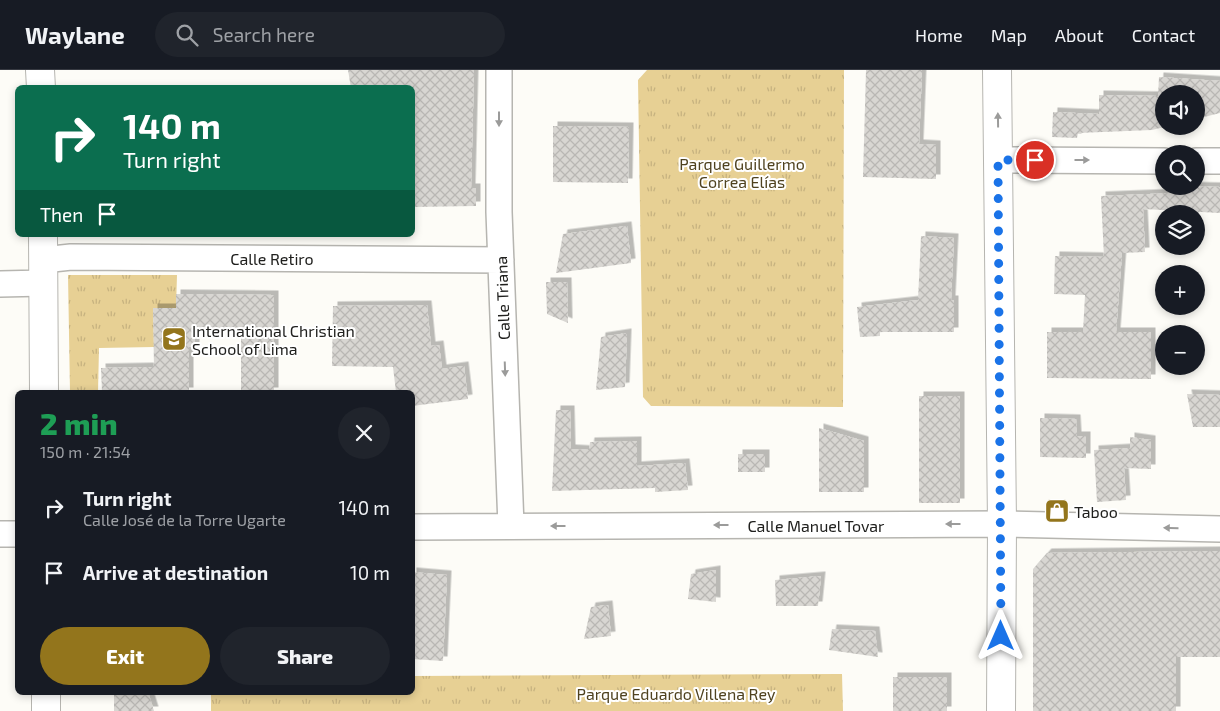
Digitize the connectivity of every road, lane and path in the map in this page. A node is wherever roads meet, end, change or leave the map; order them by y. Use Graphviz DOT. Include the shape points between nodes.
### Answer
graph roads {
  1 [pos="40,70"];
  2 [pos="499,70"];
  3 [pos="997,70"];
  4 [pos="41,85"];
  5 [pos="998,160"];
  6 [pos="1155,161"];
  7 [pos="1205,161"];
  8 [pos="1220,161"];
  9 [pos="43,259"];
  10 [pos="501,260"];
  11 [pos="0,284"];
  12 [pos="44,390"];
  13 [pos="1002,524"];
  14 [pos="511,526"];
  15 [pos="415,527"];
  16 [pos="1220,529"];
  17 [pos="0,534"];
  18 [pos="15,534"];
  19 [pos="46,695"];
  20 [pos="46,711"];
  21 [pos="1001,711"];
  1 -- 4 [label="street"];
  2 -- 10 [label="street, Calle Triana, one-way"];
  5 -- 3 [label="street, one-way"];
  5 -- 6 [label="street, one-way"];
  5 -- 13 [label="street"];
  7 -- 8 [label="street"];
  9 -- 10 [label="street, Calle Retiro"];
  9 -- 11 [label="street, Calle Retiro"];
  9 -- 12 [label="street"];
  10 -- 14 [label="street, Calle Triana, one-way"];
  13 -- 14 [label="street, Calle Manuel Tovar, one-way"];
  16 -- 13 [label="street, Calle Manuel Tovar, one-way"];
  13 -- 21 [label="street"];
  14 -- 15 [label="street, Calle Manuel Tovar"];
  17 -- 18 [label="street"];
  19 -- 20 [label="street"];
}
